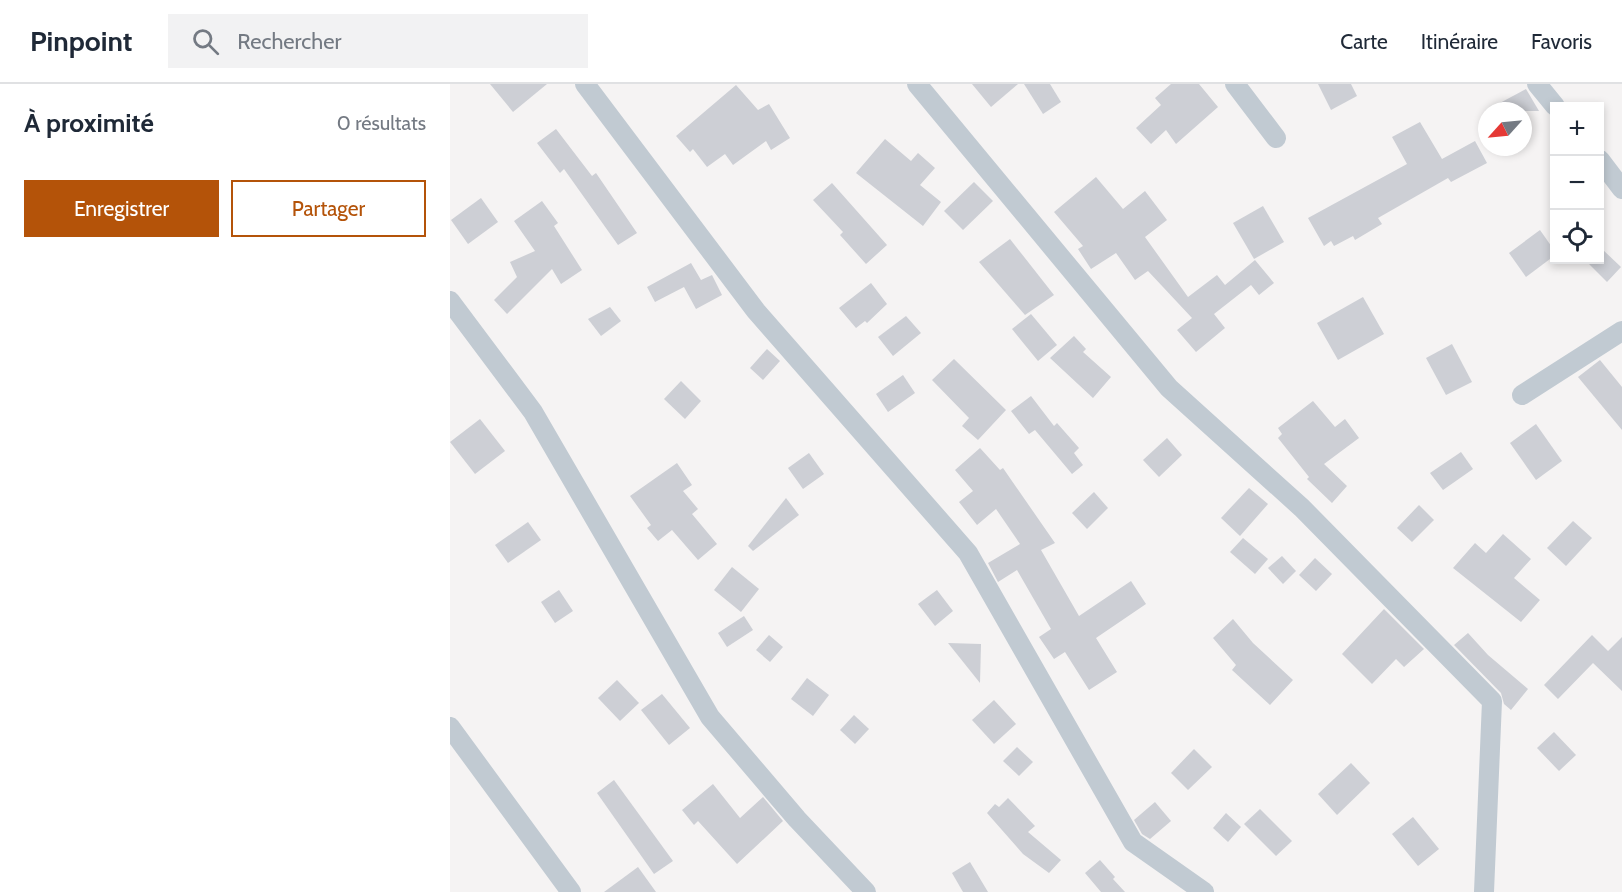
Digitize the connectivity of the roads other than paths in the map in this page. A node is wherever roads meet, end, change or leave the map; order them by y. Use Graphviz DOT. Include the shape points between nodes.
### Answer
graph roads {
  1 [pos="585,84"];
  2 [pos="917,84"];
  3 [pos="1235,84"];
  4 [pos="1537,84"];
  5 [pos="1552,102"];
  6 [pos="1276,138"];
  7 [pos="1604,166"];
  8 [pos="1622,189"];
  9 [pos="450,300"];
  10 [pos="1622,331"];
  11 [pos="1522,395"];
  12 [pos="450,727"];
  13 [pos="571,892"];
  14 [pos="866,892"];
  15 [pos="1204,892"];
  16 [pos="1484,892"];
  1 -- 15 [label="street" via="756,311 968,553 1133,842"];
  2 -- 16 [label="street" via="1169,388 1302,508 1492,701"];
  3 -- 6 [label="street"];
  4 -- 5 [label="street"];
  7 -- 8 [label="street"];
  9 -- 14 [label="street" via="532,412 710,717"];
  10 -- 11 [label="street"];
  12 -- 13 [label="street"];
}
